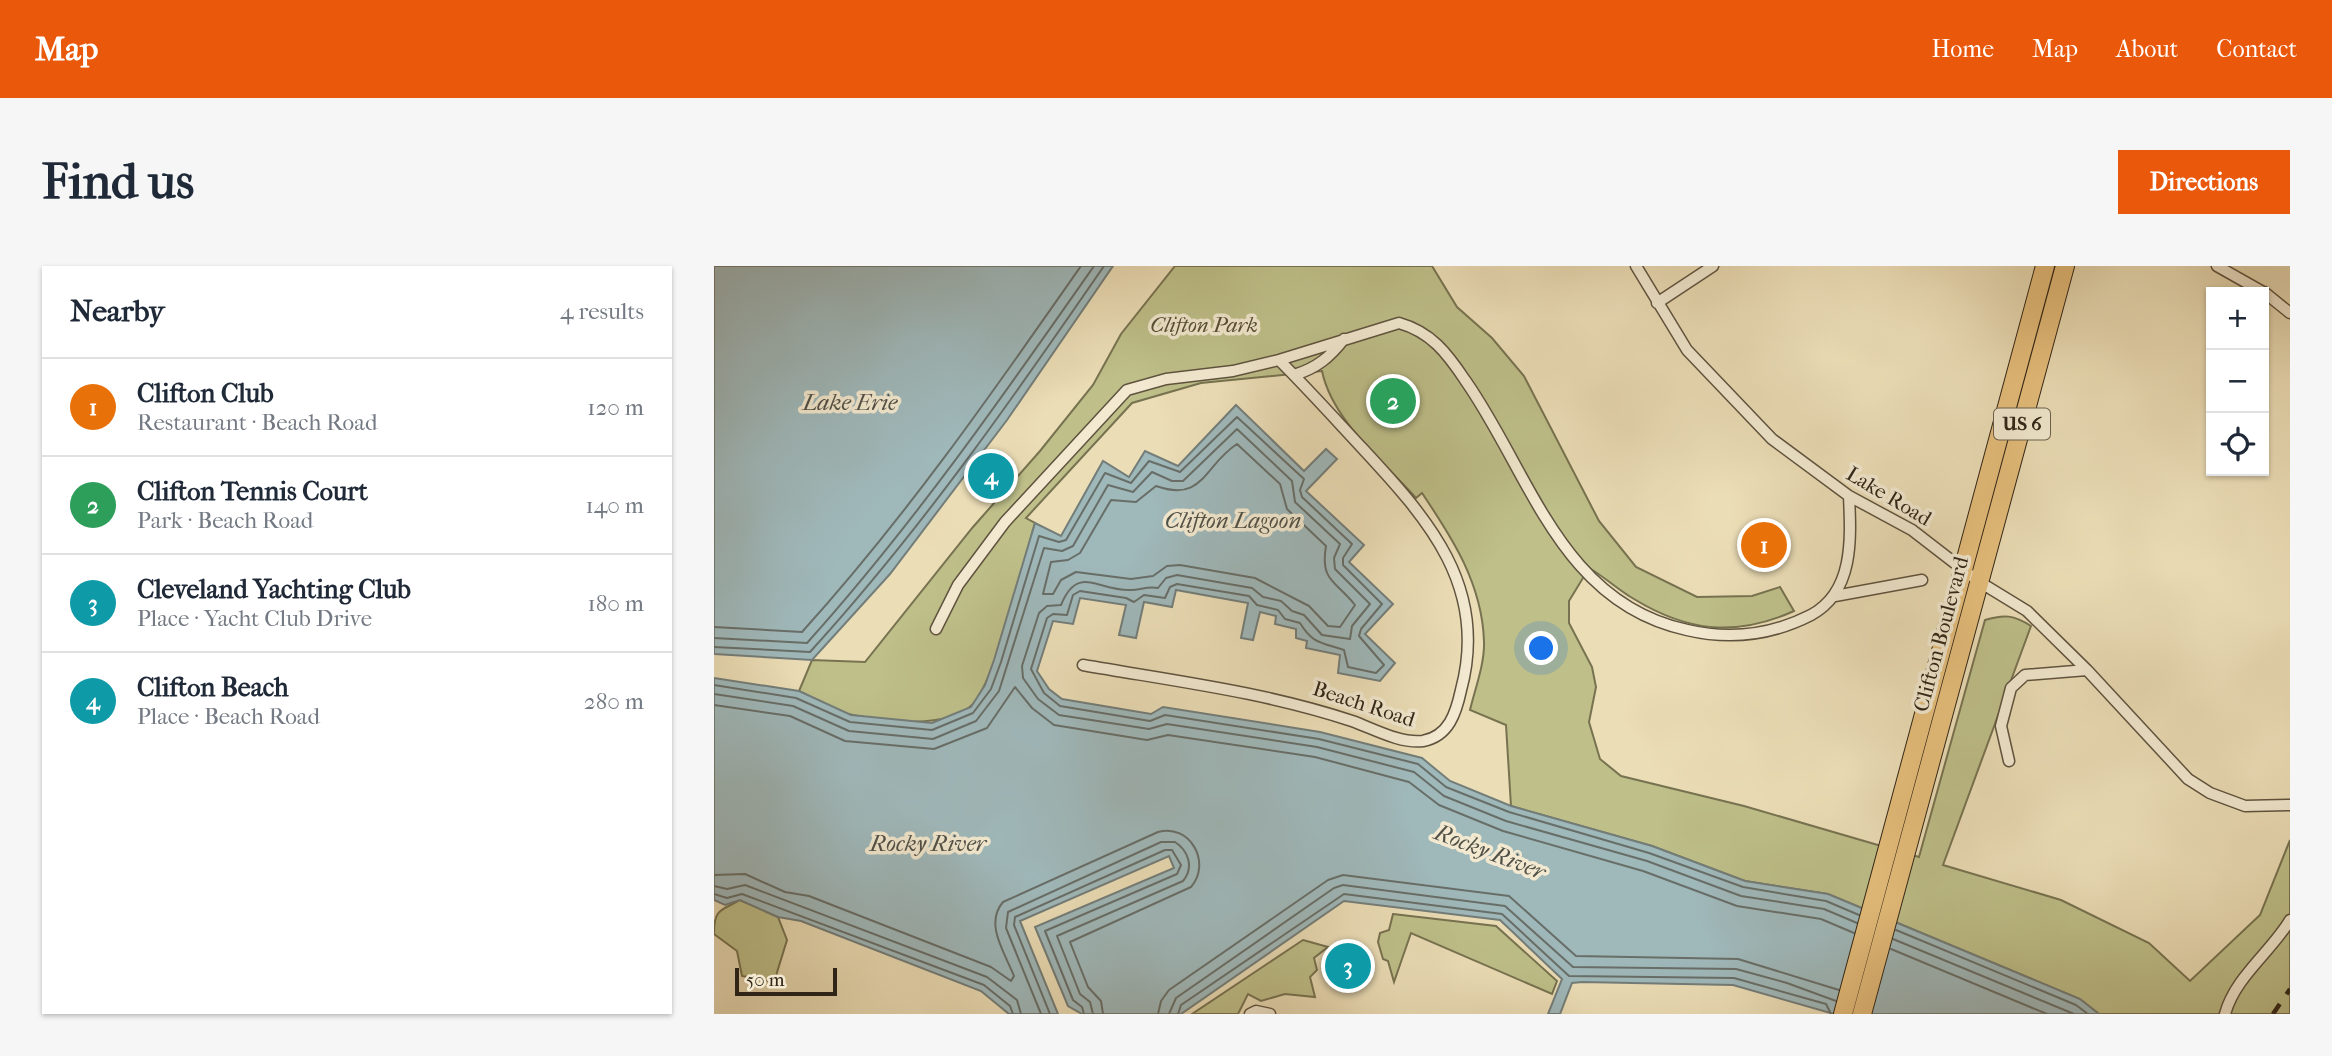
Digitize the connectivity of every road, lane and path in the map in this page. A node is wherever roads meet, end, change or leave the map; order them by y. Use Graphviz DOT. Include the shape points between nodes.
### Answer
graph roads {
  1 [pos="1636,266"];
  2 [pos="1713,266"];
  3 [pos="2045,266"];
  4 [pos="2065,266"];
  5 [pos="2217,266"];
  6 [pos="2255,287"];
  7 [pos="2269,296"];
  8 [pos="1657,303"];
  9 [pos="2290,313"];
  10 [pos="1345,339"];
  11 [pos="1279,360"];
  12 [pos="1294,375"];
  13 [pos="1849,496"];
  14 [pos="1962,568"];
  15 [pos="1922,580"];
  16 [pos="1978,581"];
  17 [pos="1835,596"];
  18 [pos="936,629"];
  19 [pos="1083,665"];
  20 [pos="2087,670"];
  21 [pos="2009,761"];
  22 [pos="2290,805"];
  23 [pos="1905,823"];
  24 [pos="2290,920"];
  25 [pos="1250,1014"];
  26 [pos="1270,1014"];
  27 [pos="1843,1014"];
  28 [pos="1862,1014"];
  29 [pos="2225,1014"];
  1 -- 8 [label="street, Lake Road"];
  2 -- 8 [label="street"];
  3 -- 14 [label="main road, Clifton Boulevard / US 6"];
  4 -- 16 [label="main road, Clifton Boulevard / US 6"];
  5 -- 6 [label="street"];
  7 -- 9 [label="street"];
  8 -- 13 [label="street, Lake Road" via="1687,350 1726,394 1772,439"];
  10 -- 11 [label="street"];
  10 -- 12 [label="street" via="1332,356"];
  10 -- 17 [label="street" via="1399,323 1419,329 1436,342 1488,412 1544,519 1567,552 1591,577 1636,609 1674,628 1739,635 1797,622"];
  11 -- 12 [label="street, Beach Road"];
  11 -- 18 [label="street" via="1127,390 1004,522 958,586"];
  12 -- 19 [label="street, Beach Road" via="1415,505 1442,544 1467,614 1468,647 1455,713 1446,728 1419,741 1289,700"];
  13 -- 14 [label="street, Lake Road" via="1912,530"];
  13 -- 17 [label="street" via="1851,543"];
  14 -- 16 [label="street, Lake Road"];
  14 -- 23 [label="main road, Clifton Boulevard / US 6"];
  15 -- 17 [label="street"];
  16 -- 20 [label="street, Lake Road" via="2027,611"];
  16 -- 23 [label="main road, Clifton Boulevard / US 6"];
  20 -- 21 [label="street" via="2025,675 2011,688 2001,726"];
  20 -- 22 [label="street, Lake Road" via="2188,779 2245,806"];
  23 -- 27 [label="main road, Clifton Boulevard / US 6"];
  23 -- 28 [label="main road, Clifton Boulevard / US 6"];
  24 -- 29 [label="street" via="2228,1001"];
  25 -- 26 [label="street"];
}
